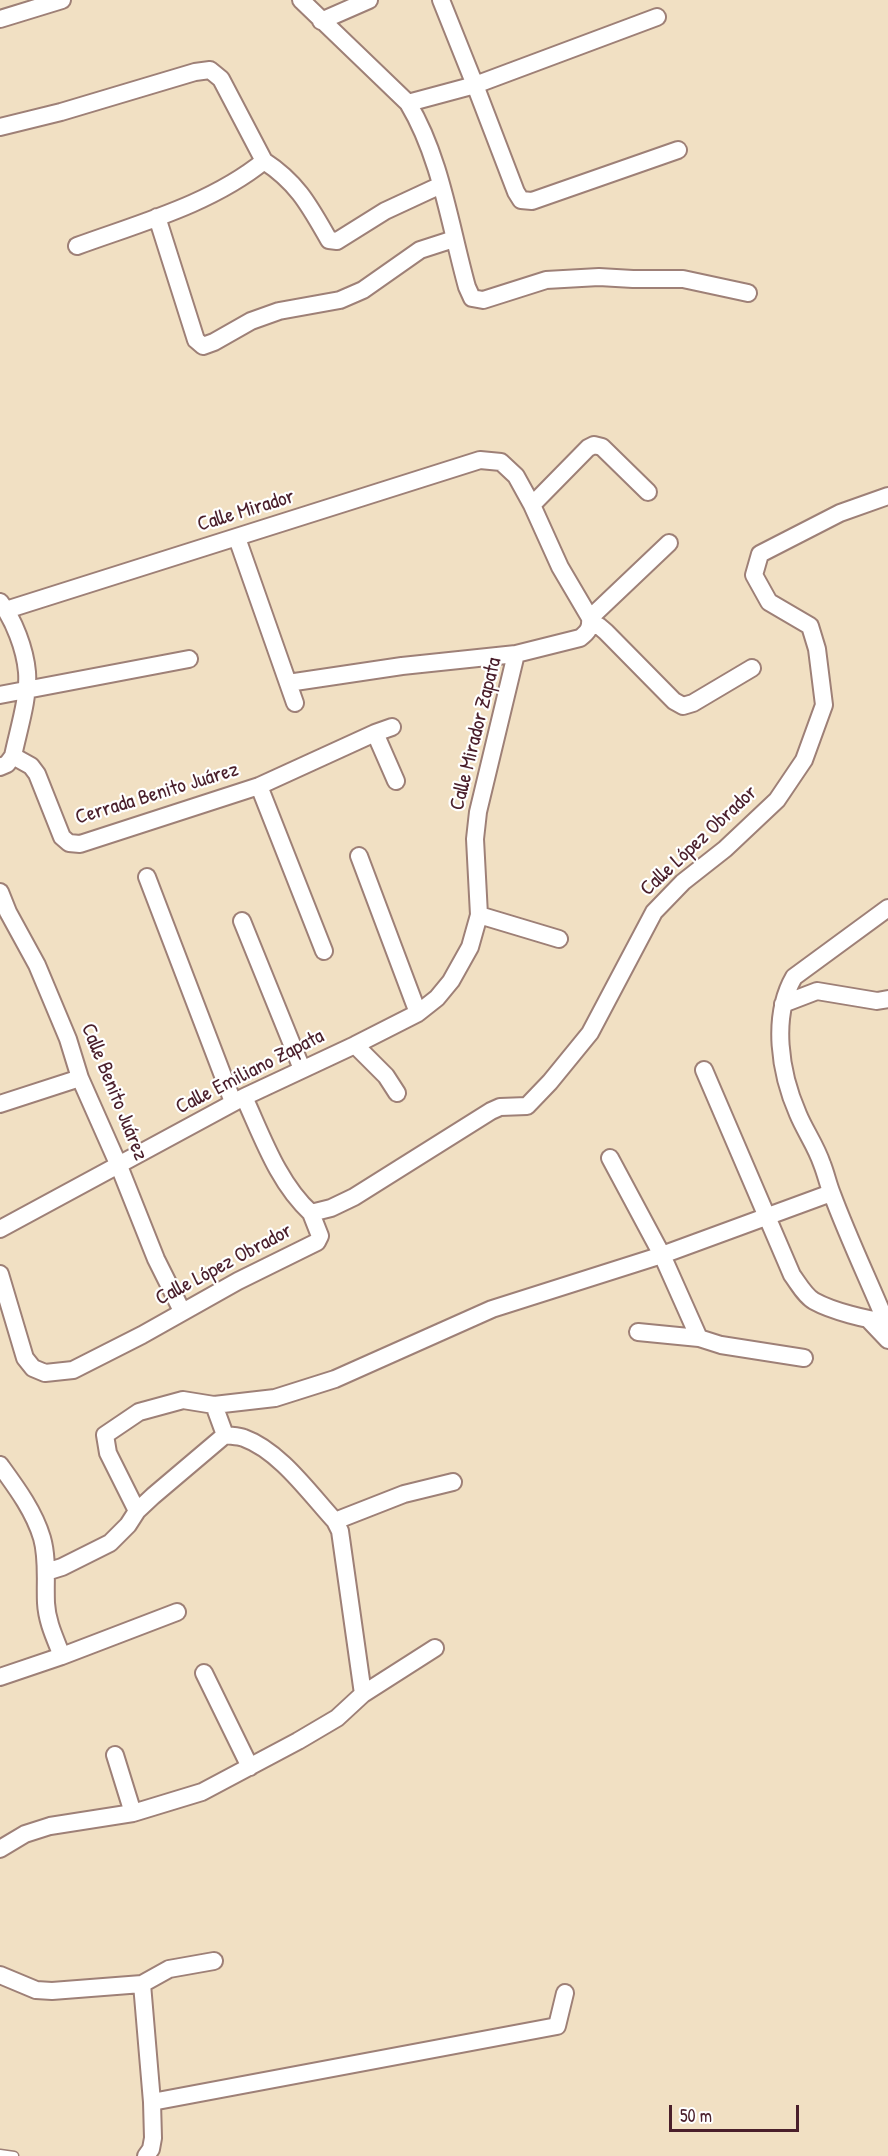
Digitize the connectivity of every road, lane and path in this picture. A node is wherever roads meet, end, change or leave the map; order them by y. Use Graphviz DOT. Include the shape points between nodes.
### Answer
graph roads {
  1 [pos="62,0"];
  2 [pos="301,0"];
  3 [pos="369,0"];
  4 [pos="441,0"];
  5 [pos="657,17"];
  6 [pos="0,19"];
  7 [pos="321,21"];
  8 [pos="475,85"];
  9 [pos="408,103"];
  10 [pos="0,127"];
  11 [pos="678,150"];
  12 [pos="264,161"];
  13 [pos="441,185"];
  14 [pos="157,217"];
  15 [pos="454,239"];
  16 [pos="77,246"];
  17 [pos="748,293"];
  18 [pos="648,492"];
  19 [pos="888,496"];
  20 [pos="532,505"];
  21 [pos="237,538"];
  22 [pos="669,543"];
  23 [pos="3,606"];
  24 [pos="590,622"];
  25 [pos="516,654"];
  26 [pos="189,659"];
  27 [pos="752,668"];
  28 [pos="288,683"];
  29 [pos="27,688"];
  30 [pos="0,694"];
  31 [pos="295,703"];
  32 [pos="392,727"];
  33 [pos="375,733"];
  34 [pos="7,762"];
  35 [pos="396,781"];
  36 [pos="259,786"];
  37 [pos="359,856"];
  38 [pos="147,877"];
  39 [pos="0,892"];
  40 [pos="888,908"];
  41 [pos="4,914"];
  42 [pos="479,915"];
  43 [pos="242,921"];
  44 [pos="559,939"];
  45 [pos="324,951"];
  46 [pos="888,999"];
  47 [pos="783,1004"];
  48 [pos="418,1013"];
  49 [pos="355,1045"];
  50 [pos="302,1069"];
  51 [pos="704,1070"];
  52 [pos="80,1078"];
  53 [pos="397,1093"];
  54 [pos="238,1100"];
  55 [pos="0,1104"];
  56 [pos="610,1158"];
  57 [pos="119,1166"];
  58 [pos="831,1193"];
  59 [pos="311,1214"];
  60 [pos="767,1216"];
  61 [pos="0,1229"];
  62 [pos="662,1255"];
  63 [pos="0,1274"];
  64 [pos="182,1311"];
  65 [pos="881,1321"];
  66 [pos="638,1332"];
  67 [pos="699,1338"];
  68 [pos="888,1340"];
  69 [pos="804,1358"];
  70 [pos="214,1405"];
  71 [pos="225,1435"];
  72 [pos="0,1466"];
  73 [pos="453,1482"];
  74 [pos="137,1511"];
  75 [pos="336,1521"];
  76 [pos="46,1572"];
  77 [pos="177,1612"];
  78 [pos="435,1648"];
  79 [pos="62,1656"];
  80 [pos="204,1673"];
  81 [pos="0,1677"];
  82 [pos="363,1694"];
  83 [pos="115,1755"];
  84 [pos="250,1767"];
  85 [pos="133,1813"];
  86 [pos="0,1849"];
  87 [pos="214,1961"];
  88 [pos="0,1975"];
  89 [pos="142,1984"];
  90 [pos="565,1993"];
  91 [pos="152,2102"];
  92 [pos="0,2154"];
  93 [pos="14,2156"];
  94 [pos="146,2156"];
  1 -- 6 [label="street"];
  2 -- 7 [label="street"];
  3 -- 7 [label="street"];
  4 -- 8 [label="street"];
  5 -- 8 [label="street"];
  7 -- 9 [label="street"];
  8 -- 9 [label="street"];
  8 -- 11 [label="street" via="521,200 532,201"];
  9 -- 13 [label="street" via="419,121"];
  10 -- 12 [label="street" via="210,70 221,79"];
  12 -- 13 [label="street" via="289,179 329,240 337,241 385,211"];
  12 -- 14 [label="street" via="244,177"];
  13 -- 15 [label="street"];
  14 -- 15 [label="street" via="196,340 203,346 279,310 340,300 363,290 420,250"];
  14 -- 16 [label="street"];
  15 -- 17 [label="street" via="472,298 483,300 546,280 599,276 683,279"];
  18 -- 20 [label="street" via="602,447 594,445"];
  19 -- 59 [label="street, Calle López Obrador" via="840,513 760,555 754,575 769,602 810,626 824,705 804,760 777,800 654,912 590,1033 527,1106 491,1111 354,1197"];
  20 -- 21 [label="street, Calle Mirador" via="516,476 501,462 480,460"];
  20 -- 24 [label="street"];
  21 -- 23 [label="street, Calle Mirador"];
  21 -- 28 [label="street"];
  22 -- 24 [label="street, Calle Mirador Zapata"];
  23 -- 29 [label="street" via="19,640"];
  24 -- 25 [label="street, Calle Mirador Zapata" via="587,633 580,638"];
  24 -- 27 [label="street" via="606,632 683,706"];
  25 -- 28 [label="street"];
  25 -- 42 [label="street, Calle Mirador Zapata" via="478,813 475,839"];
  26 -- 29 [label="street"];
  28 -- 31 [label="street"];
  29 -- 30 [label="street"];
  29 -- 34 [label="street"];
  32 -- 33 [label="street"];
  33 -- 35 [label="street"];
  33 -- 36 [label="street"];
  34 -- 36 [label="street, Cerrada Benito Juárez" via="31,766 62,837 69,843 80,844"];
  36 -- 45 [label="street, Cerrada Benito Juárez"];
  37 -- 48 [label="street"];
  38 -- 54 [label="street"];
  39 -- 41 [label="street, Calle Benito Juárez"];
  40 -- 47 [label="street" via="794,977"];
  41 -- 52 [label="street, Calle Benito Juárez" via="37,965"];
  42 -- 44 [label="street"];
  42 -- 48 [label="street, Calle Emiliano Zapata" via="470,947 451,981"];
  43 -- 50 [label="street"];
  46 -- 47 [label="street" via="877,1001 817,991"];
  47 -- 58 [label="street" via="780,1040 784,1074"];
  48 -- 49 [label="street, Calle Emiliano Zapata"];
  49 -- 50 [label="street, Calle Emiliano Zapata"];
  49 -- 53 [label="street"];
  50 -- 54 [label="street, Calle Emiliano Zapata"];
  51 -- 60 [label="street"];
  52 -- 55 [label="street"];
  52 -- 57 [label="street, Calle Benito Juárez"];
  54 -- 57 [label="street, Calle Emiliano Zapata"];
  54 -- 59 [label="street" via="288,1186"];
  56 -- 62 [label="street"];
  57 -- 61 [label="street, Calle Emiliano Zapata"];
  57 -- 64 [label="street, Calle Benito Juárez" via="156,1259"];
  58 -- 60 [label="street"];
  58 -- 65 [label="street"];
  59 -- 64 [label="street, Calle López Obrador" via="320,1236 317,1242"];
  60 -- 62 [label="street"];
  60 -- 65 [label="street" via="792,1275 812,1300"];
  62 -- 67 [label="street"];
  62 -- 70 [label="street" via="492,1309 335,1379 275,1398"];
  63 -- 64 [label="street, Calle López Obrador" via="25,1358 33,1368 45,1373 74,1370"];
  65 -- 68 [label="street"];
  66 -- 67 [label="street"];
  67 -- 69 [label="street"];
  70 -- 71 [label="street"];
  70 -- 74 [label="street" via="183,1400 139,1412 105,1435 108,1453"];
  71 -- 74 [label="street"];
  71 -- 75 [label="street" via="244,1438 274,1456"];
  72 -- 76 [label="street" via="33,1517 42,1538"];
  73 -- 75 [label="street" via="404,1494"];
  74 -- 76 [label="street" via="110,1543"];
  75 -- 82 [label="street"];
  76 -- 79 [label="street" via="46,1605"];
  77 -- 79 [label="street"];
  78 -- 82 [label="street"];
  79 -- 81 [label="street"];
  80 -- 84 [label="street"];
  82 -- 84 [label="street" via="337,1718"];
  83 -- 85 [label="street"];
  84 -- 85 [label="street" via="202,1792"];
  85 -- 86 [label="street" via="50,1826 25,1834"];
  87 -- 89 [label="street" via="170,1969"];
  88 -- 89 [label="street" via="36,1990 52,1992"];
  89 -- 91 [label="street"];
  90 -- 91 [label="street" via="557,2026"];
  91 -- 94 [label="street" via="153,2138"];
  92 -- 93 [label="lane"];
}
